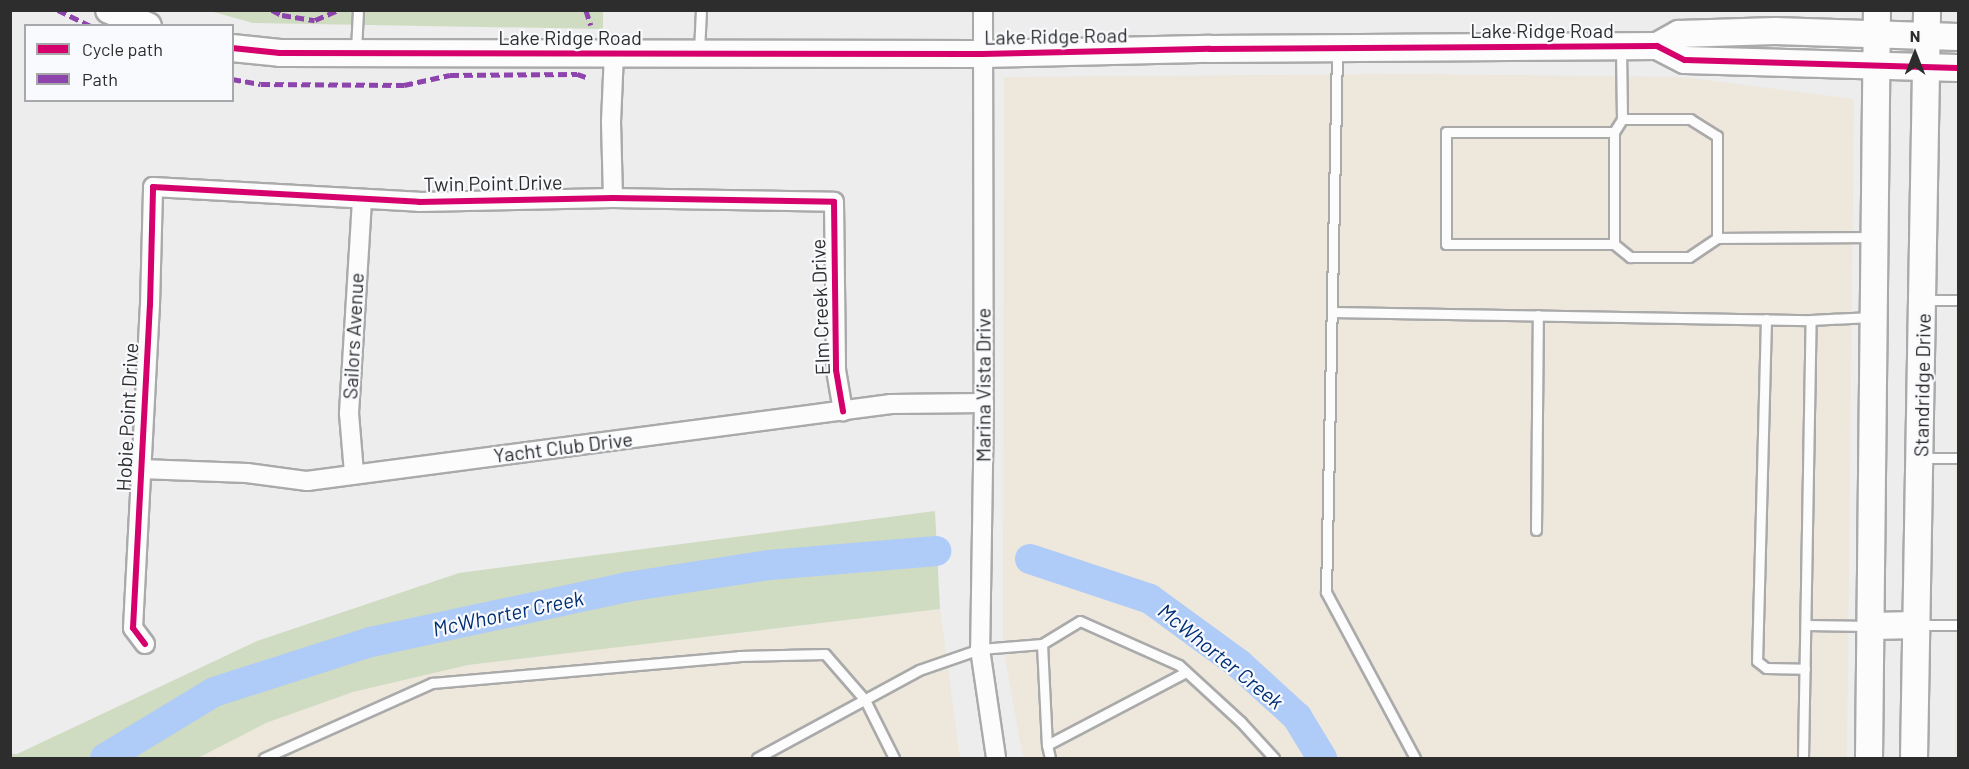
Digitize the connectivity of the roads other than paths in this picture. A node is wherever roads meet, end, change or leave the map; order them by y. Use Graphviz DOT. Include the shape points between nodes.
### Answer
graph roads {
  1 [pos="109,10"];
  2 [pos="358,10"];
  3 [pos="701,10"];
  4 [pos="983,10"];
  5 [pos="1927,10"];
  6 [pos="1876,22"];
  7 [pos="143,24"];
  8 [pos="1927,37"];
  9 [pos="1959,38"];
  10 [pos="1621,46"];
  11 [pos="1657,46"];
  12 [pos="234,48"];
  13 [pos="1338,48"];
  14 [pos="356,53"];
  15 [pos="614,53"];
  16 [pos="699,53"];
  17 [pos="982,54"];
  18 [pos="1876,65"];
  19 [pos="1928,67"];
  20 [pos="1959,68"];
  21 [pos="1622,119"];
  22 [pos="1614,132"];
  23 [pos="153,187"];
  24 [pos="613,198"];
  25 [pos="362,199"];
  26 [pos="834,202"];
  27 [pos="1874,237"];
  28 [pos="1717,238"];
  29 [pos="1614,244"];
  30 [pos="1924,300"];
  31 [pos="1959,300"];
  32 [pos="1332,312"];
  33 [pos="1538,315"];
  34 [pos="1874,317"];
  35 [pos="1766,319"];
  36 [pos="1811,320"];
  37 [pos="984,403"];
  38 [pos="843,411"];
  39 [pos="1920,458"];
  40 [pos="1959,458"];
  41 [pos="141,469"];
  42 [pos="354,473"];
  43 [pos="1536,530"];
  44 [pos="1806,625"];
  45 [pos="1917,625"];
  46 [pos="1959,625"];
  47 [pos="1871,626"];
  48 [pos="145,644"];
  49 [pos="1042,644"];
  50 [pos="980,649"];
  51 [pos="1805,669"];
  52 [pos="1186,672"];
  53 [pos="865,700"];
  54 [pos="1047,746"];
  55 [pos="264,759"];
  56 [pos="758,759"];
  57 [pos="894,759"];
  58 [pos="996,759"];
  59 [pos="1050,759"];
  60 [pos="1274,759"];
  61 [pos="1414,759"];
  62 [pos="1803,759"];
  63 [pos="1869,759"];
  64 [pos="1914,759"];
  1 -- 7 [label="street"];
  2 -- 14 [label="lane"];
  3 -- 16 [label="lane"];
  4 -- 17 [label="street, Marina Vista Drive"];
  5 -- 8 [label="street, Standridge Drive"];
  6 -- 8 [label="street, Lake Ridge Road"];
  6 -- 11 [label="street, Lake Ridge Road" via="1679,34"];
  6 -- 18 [label="street"];
  8 -- 9 [label="street, Lake Ridge Road"];
  8 -- 19 [label="street, Standridge Drive"];
  10 -- 11 [label="street, Lake Ridge Road"];
  10 -- 13 [label="street, Lake Ridge Road"];
  10 -- 21 [label="lane"];
  11 -- 18 [label="street, Lake Ridge Road" via="1685,60"];
  12 -- 14 [label="street, Lake Ridge Road"];
  13 -- 17 [label="street, Lake Ridge Road"];
  13 -- 32 [label="lane"];
  14 -- 15 [label="street, Lake Ridge Road"];
  15 -- 16 [label="street, Lake Ridge Road"];
  15 -- 24 [label="street"];
  16 -- 17 [label="street, Lake Ridge Road"];
  17 -- 37 [label="street, Marina Vista Drive"];
  18 -- 19 [label="street, Lake Ridge Road"];
  18 -- 27 [label="street"];
  19 -- 20 [label="street, Lake Ridge Road"];
  19 -- 30 [label="street, Standridge Drive"];
  21 -- 22 [label="lane"];
  21 -- 28 [label="lane" via="1690,119 1717,136"];
  22 -- 29 [label="lane"];
  22 -- 29 [label="lane" via="1446,132 1446,244"];
  23 -- 25 [label="street, Twin Point Drive"];
  23 -- 41 [label="street, Hobie Point Drive"];
  24 -- 25 [label="street, Twin Point Drive" via="419,202"];
  24 -- 26 [label="street, Twin Point Drive"];
  25 -- 42 [label="street, Sailors Avenue" via="349,413"];
  26 -- 38 [label="street, Elm Creek Drive" via="836,370"];
  27 -- 28 [label="lane"];
  27 -- 34 [label="street"];
  28 -- 29 [label="lane" via="1689,257 1630,257"];
  30 -- 31 [label="lane"];
  30 -- 39 [label="street, Standridge Drive"];
  32 -- 33 [label="lane"];
  32 -- 61 [label="lane" via="1326,592"];
  33 -- 35 [label="lane"];
  33 -- 43 [label="lane"];
  34 -- 36 [label="lane"];
  34 -- 47 [label="street"];
  35 -- 36 [label="lane"];
  35 -- 51 [label="lane" via="1757,661 1766,668"];
  36 -- 44 [label="lane"];
  37 -- 38 [label="street, Yacht Club Drive" via="891,404"];
  37 -- 50 [label="street, Marina Vista Drive"];
  38 -- 42 [label="street, Yacht Club Drive"];
  39 -- 40 [label="lane"];
  39 -- 45 [label="street, Standridge Drive"];
  41 -- 42 [label="street, Yacht Club Drive" via="247,473 307,481"];
  41 -- 48 [label="street, Hobie Point Drive" via="133,628"];
  44 -- 47 [label="lane"];
  44 -- 51 [label="lane"];
  45 -- 46 [label="lane"];
  45 -- 47 [label="street"];
  45 -- 64 [label="street, Standridge Drive"];
  47 -- 63 [label="street"];
  49 -- 50 [label="lane"];
  49 -- 52 [label="lane" via="1080,621 1179,665"];
  49 -- 54 [label="lane"];
  50 -- 53 [label="lane" via="919,670"];
  50 -- 58 [label="street, Marina Vista Drive"];
  51 -- 62 [label="lane"];
  52 -- 54 [label="lane"];
  52 -- 60 [label="lane" via="1241,722"];
  53 -- 55 [label="lane" via="825,654 739,656 432,683"];
  53 -- 56 [label="lane"];
  53 -- 57 [label="lane"];
  54 -- 59 [label="lane"];
}
